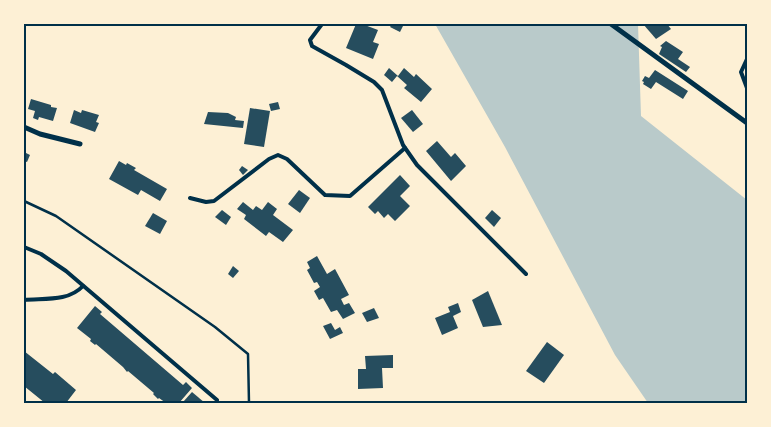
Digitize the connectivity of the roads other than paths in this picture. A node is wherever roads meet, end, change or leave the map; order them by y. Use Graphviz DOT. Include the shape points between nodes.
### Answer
graph roads {
  1 [pos="322,24"];
  2 [pos="610,24"];
  3 [pos="747,59"];
  4 [pos="747,88"];
  5 [pos="747,123"];
  6 [pos="24,127"];
  7 [pos="80,144"];
  8 [pos="405,148"];
  9 [pos="190,198"];
  10 [pos="24,247"];
  11 [pos="526,274"];
  12 [pos="83,286"];
  13 [pos="24,300"];
  14 [pos="217,400"];
  1 -- 8 [label="lane" via="310,40 312,46 382,90"];
  2 -- 5 [label="street"];
  3 -- 4 [label="lane" via="741,72"];
  6 -- 7 [label="street"];
  8 -- 9 [label="lane" via="350,196 325,195 287,158 278,155 214,201"];
  8 -- 11 [label="lane" via="417,165"];
  10 -- 12 [label="lane" via="41,254"];
  12 -- 13 [label="lane" via="66,297"];
  12 -- 14 [label="lane"];
}
